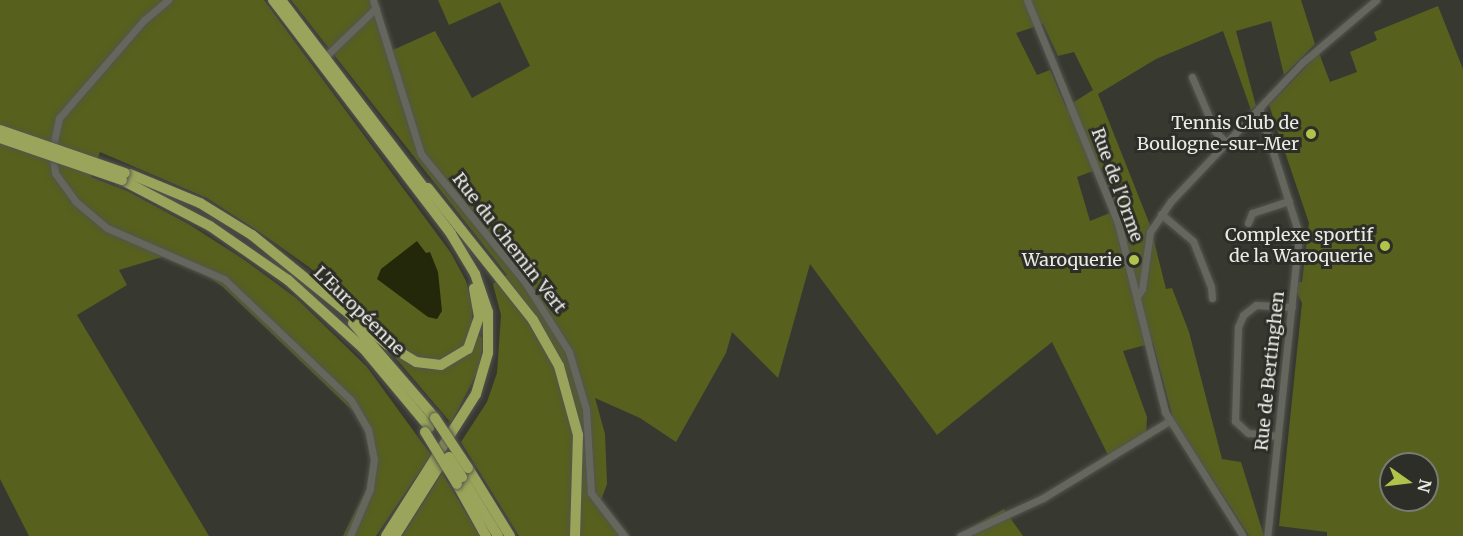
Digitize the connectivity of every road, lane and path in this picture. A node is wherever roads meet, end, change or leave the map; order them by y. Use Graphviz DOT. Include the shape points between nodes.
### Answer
graph roads {
  1 [pos="168,0"];
  2 [pos="273,0"];
  3 [pos="281,0"];
  4 [pos="373,0"];
  5 [pos="1027,0"];
  6 [pos="1376,0"];
  7 [pos="376,8"];
  8 [pos="324,58"];
  9 [pos="1192,77"];
  10 [pos="1259,108"];
  11 [pos="0,130"];
  12 [pos="0,138"];
  13 [pos="1226,143"];
  14 [pos="395,148"];
  15 [pos="404,173"];
  16 [pos="126,176"];
  17 [pos="1289,201"];
  18 [pos="1161,214"];
  19 [pos="1248,223"];
  20 [pos="1138,295"];
  21 [pos="1212,298"];
  22 [pos="1292,307"];
  23 [pos="1169,421"];
  24 [pos="430,426"];
  25 [pos="1278,436"];
  26 [pos="462,476"];
  27 [pos="350,536"];
  28 [pos="386,536"];
  29 [pos="395,536"];
  30 [pos="486,536"];
  31 [pos="498,536"];
  32 [pos="510,536"];
  33 [pos="575,536"];
  34 [pos="624,536"];
  35 [pos="960,536"];
  36 [pos="1243,536"];
  37 [pos="1267,536"];
  1 -- 27 [label="street" via="144,20 64,111 52,143 55,173 75,201 107,228 224,279 351,400 368,429 374,459 370,489"];
  2 -- 15 [label="highway"];
  3 -- 8 [label="highway"];
  4 -- 7 [label="street, Rue du Chemin Vert"];
  5 -- 20 [label="street, Rue de l'Orme" via="1113,210"];
  6 -- 10 [label="street" via="1316,50"];
  7 -- 8 [label="street"];
  7 -- 34 [label="street, Rue du Chemin Vert" via="424,159 525,282 565,343 586,409 591,493"];
  8 -- 14 [label="highway"];
  9 -- 13 [label="street" via="1215,131"];
  10 -- 13 [label="street"];
  10 -- 17 [label="street, Rue de Bertinghen"];
  11 -- 16 [label="highway, bridge"];
  12 -- 16 [label="highway, bridge"];
  13 -- 18 [label="street"];
  14 -- 29 [label="highway" via="477,264 490,294 496,332 492,368 480,401"];
  14 -- 33 [label="highway" via="522,306 559,366 572,399 578,435"];
  15 -- 16 [label="highway" via="459,258 479,308 472,342 456,359 441,365 416,362 400,353 293,265 216,212"];
  15 -- 28 [label="highway" via="450,233 475,274 488,312 489,342 484,374 471,404"];
  16 -- 24 [label="highway, L'Européenne" via="235,242 294,285 350,335"];
  16 -- 24 [label="highway, L'Européenne" via="218,219 289,268 366,336"];
  17 -- 19 [label="street" via="1252,213"];
  17 -- 22 [label="street, Rue de Bertinghen" via="1299,234"];
  18 -- 20 [label="street" via="1148,238"];
  18 -- 21 [label="street" via="1193,241"];
  20 -- 23 [label="street, Rue de l'Orme" via="1161,402"];
  22 -- 25 [label="street, Rue de Bertinghen"];
  22 -- 25 [label="street" via="1256,305 1243,315 1238,327 1236,423 1248,433"];
  23 -- 35 [label="street" via="1043,498"];
  23 -- 36 [label="street, Rue de l'Orme"];
  24 -- 26 [label="highway, L'Européenne, bridge"];
  24 -- 26 [label="highway, bridge"];
  25 -- 37 [label="street, Rue de Bertinghen"];
  26 -- 30 [label="highway"];
  26 -- 31 [label="highway, L'Européenne"];
  26 -- 32 [label="highway, L'Européenne"];
}
